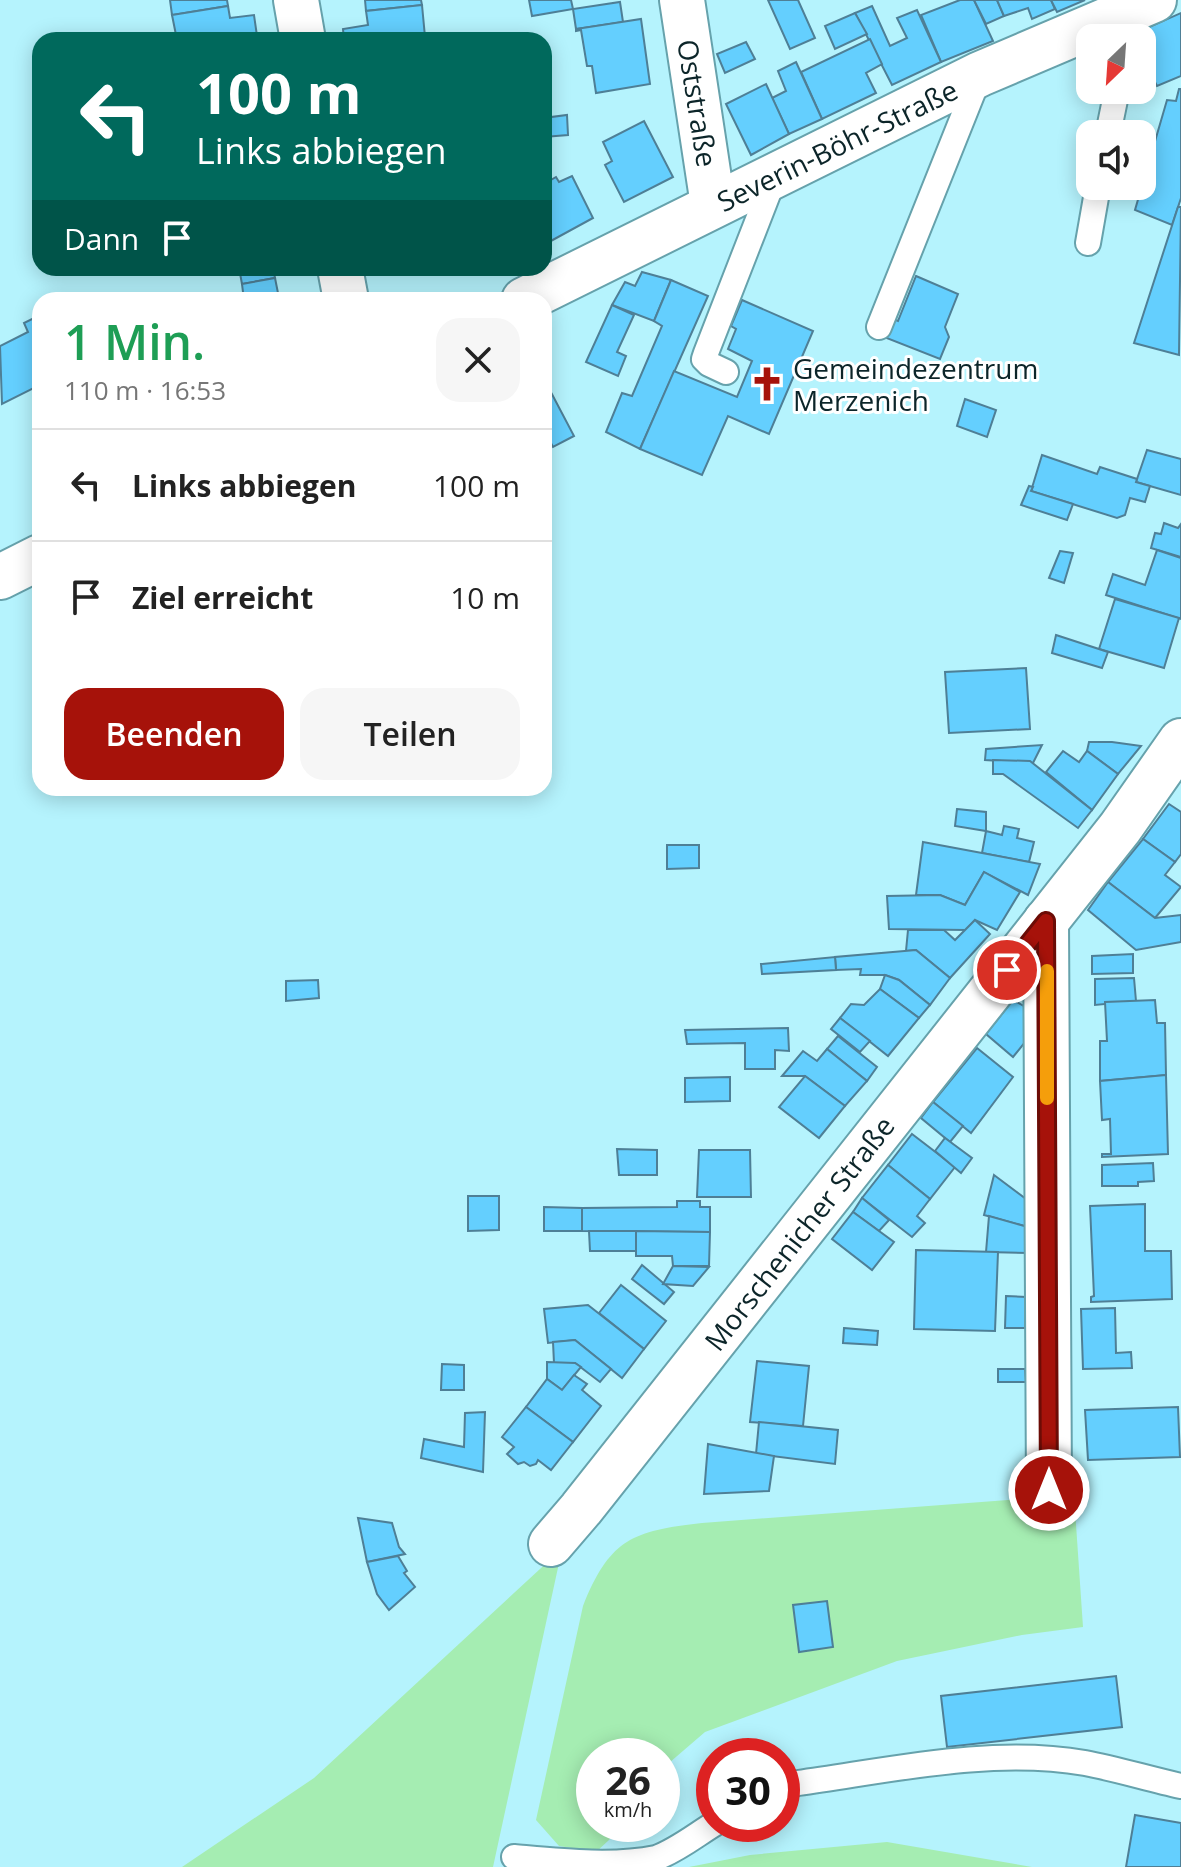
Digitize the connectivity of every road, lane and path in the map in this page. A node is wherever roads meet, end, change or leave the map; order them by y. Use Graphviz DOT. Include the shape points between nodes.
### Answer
graph roads {
  1 [pos="296,0"];
  2 [pos="682,0"];
  3 [pos="1154,0"];
  4 [pos="1117,24"];
  5 [pos="302,32"];
  6 [pos="1076,41"];
  7 [pos="980,74"];
  8 [pos="775,175"];
  9 [pos="1096,200"];
  10 [pos="713,205"];
  11 [pos="1088,243"];
  12 [pos="540,292"];
  13 [pos="879,327"];
  14 [pos="726,372"];
  15 [pos="32,561"];
  16 [pos="0,577"];
  17 [pos="1181,741"];
  18 [pos="1046,921"];
  19 [pos="1049,1490"];
  20 [pos="551,1544"];
  21 [pos="800,1783"];
  22 [pos="1181,1786"];
  23 [pos="696,1835"];
  24 [pos="514,1857"];
  1 -- 5 [label="street"];
  2 -- 10 [label="street, Oststraße"];
  3 -- 4 [label="street, Severin-Böhr-Straße"];
  6 -- 7 [label="street, Severin-Böhr-Straße"];
  7 -- 8 [label="street, Severin-Böhr-Straße"];
  7 -- 13 [label="lane"];
  8 -- 10 [label="street, Severin-Böhr-Straße"];
  8 -- 14 [label="lane" via="704,359"];
  9 -- 11 [label="lane"];
  10 -- 12 [label="street, Severin-Böhr-Straße"];
  15 -- 16 [label="street"];
  17 -- 18 [label="street, Morschenicher Straße"];
  18 -- 19 [label="street"];
  18 -- 20 [label="street, Morschenicher Straße"];
  21 -- 22 [label="lane" via="966,1760 1027,1758 1085,1763"];
  23 -- 24 [label="lane" via="639,1863 614,1866"];
}
